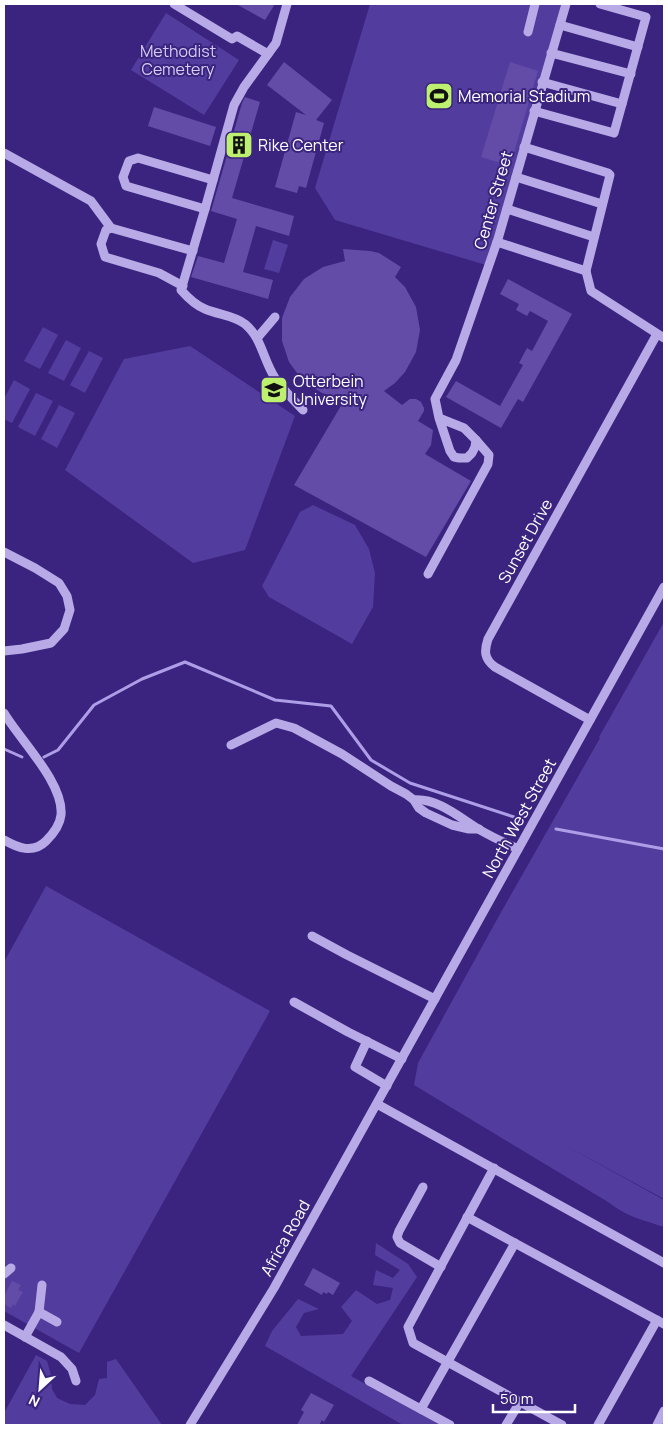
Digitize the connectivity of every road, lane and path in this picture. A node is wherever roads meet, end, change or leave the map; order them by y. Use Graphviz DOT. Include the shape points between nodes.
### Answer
graph roads {
  1 [pos="174,4"];
  2 [pos="287,4"];
  3 [pos="535,4"];
  4 [pos="566,4"];
  5 [pos="600,4"];
  6 [pos="560,25"];
  7 [pos="528,32"];
  8 [pos="638,47"];
  9 [pos="551,53"];
  10 [pos="268,54"];
  11 [pos="630,74"];
  12 [pos="542,82"];
  13 [pos="622,104"];
  14 [pos="534,111"];
  15 [pos="524,147"];
  16 [pos="4,153"];
  17 [pos="516,177"];
  18 [pos="213,180"];
  19 [pos="602,204"];
  20 [pos="206,209"];
  21 [pos="507,209"];
  22 [pos="111,228"];
  23 [pos="594,237"];
  24 [pos="497,242"];
  25 [pos="193,251"];
  26 [pos="586,271"];
  27 [pos="183,286"];
  28 [pos="275,317"];
  29 [pos="661,336"];
  30 [pos="258,337"];
  31 [pos="303,410"];
  32 [pos="439,418"];
  33 [pos="476,440"];
  34 [pos="4,552"];
  35 [pos="428,574"];
  36 [pos="664,587"];
  37 [pos="4,651"];
  38 [pos="4,713"];
  39 [pos="590,720"];
  40 [pos="231,745"];
  41 [pos="4,840"];
  42 [pos="518,849"];
  43 [pos="312,936"];
  44 [pos="435,999"];
  45 [pos="294,1002"];
  46 [pos="367,1041"];
  47 [pos="401,1061"];
  48 [pos="387,1086"];
  49 [pos="377,1104"];
  50 [pos="494,1168"];
  51 [pos="423,1187"];
  52 [pos="468,1217"];
  53 [pos="515,1243"];
  54 [pos="664,1263"];
  55 [pos="440,1267"];
  56 [pos="42,1285"];
  57 [pos="39,1312"];
  58 [pos="57,1322"];
  59 [pos="660,1322"];
  60 [pos="4,1325"];
  61 [pos="25,1337"];
  62 [pos="448,1362"];
  63 [pos="76,1381"];
  64 [pos="369,1381"];
  65 [pos="520,1402"];
  66 [pos="421,1409"];
  67 [pos="664,1411"];
  68 [pos="190,1425"];
  69 [pos="450,1425"];
  70 [pos="506,1425"];
  71 [pos="562,1425"];
  72 [pos="598,1425"];
  73 [pos="657,1425"];
  1 -- 10 [label="street" via="232,39 237,36"];
  2 -- 10 [label="street" via="276,43"];
  3 -- 7 [label="street"];
  4 -- 6 [label="street, Center Street"];
  5 -- 8 [label="street" via="646,17"];
  6 -- 8 [label="street"];
  6 -- 9 [label="street, Center Street"];
  8 -- 11 [label="street"];
  9 -- 11 [label="street"];
  9 -- 12 [label="street, Center Street"];
  10 -- 18 [label="street" via="234,105"];
  11 -- 13 [label="street"];
  12 -- 13 [label="street"];
  12 -- 14 [label="street, Center Street"];
  13 -- 14 [label="street" via="614,133"];
  14 -- 15 [label="street, Center Street"];
  15 -- 17 [label="street, Center Street"];
  15 -- 19 [label="street" via="608,173 610,177"];
  16 -- 22 [label="street" via="91,201"];
  17 -- 19 [label="street"];
  17 -- 21 [label="street, Center Street"];
  18 -- 20 [label="street"];
  18 -- 20 [label="street" via="138,158 129,161 123,177 126,186"];
  19 -- 23 [label="street"];
  20 -- 25 [label="street"];
  21 -- 23 [label="street"];
  21 -- 24 [label="street, Center Street"];
  22 -- 25 [label="street"];
  22 -- 27 [label="street" via="106,230 101,244 105,257 159,273"];
  23 -- 26 [label="street"];
  24 -- 26 [label="street"];
  24 -- 32 [label="street, Center Street" via="456,360 435,399"];
  25 -- 27 [label="street"];
  26 -- 29 [label="street" via="591,292"];
  27 -- 30 [label="street" via="182,290 189,299 204,309 229,315"];
  28 -- 30 [label="street"];
  29 -- 39 [label="street, Sunset Drive" via="484,649 487,659 495,667"];
  30 -- 31 [label="street" via="275,378"];
  32 -- 33 [label="street" via="464,428"];
  32 -- 33 [label="street" via="454,457 467,458"];
  33 -- 35 [label="street" via="490,455 488,464"];
  34 -- 37 [label="street" via="59,583 67,596 70,610 64,629 51,643"];
  36 -- 39 [label="street, North West Street"];
  38 -- 41 [label="street" via="46,771 56,789 61,815 57,827 42,845 23,849"];
  39 -- 42 [label="street, North West Street"];
  40 -- 42 [label="street" via="276,723 294,728 414,800 438,805"];
  42 -- 44 [label="street, North West Street"];
  43 -- 44 [label="street"];
  44 -- 47 [label="street, North West Street"];
  45 -- 46 [label="street"];
  46 -- 47 [label="street"];
  46 -- 48 [label="street" via="355,1067"];
  47 -- 48 [label="street, Africa Road"];
  48 -- 49 [label="street, Africa Road"];
  49 -- 50 [label="street"];
  49 -- 68 [label="street, Africa Road" via="274,1288"];
  50 -- 52 [label="street"];
  50 -- 54 [label="street"];
  51 -- 55 [label="street" via="397,1237 400,1244"];
  52 -- 53 [label="street"];
  52 -- 55 [label="street"];
  53 -- 59 [label="street"];
  53 -- 62 [label="street"];
  55 -- 62 [label="street" via="408,1327 414,1343"];
  56 -- 57 [label="street"];
  57 -- 58 [label="street"];
  57 -- 61 [label="street"];
  59 -- 72 [label="street"];
  60 -- 61 [label="street"];
  61 -- 63 [label="street" via="61,1357 72,1369"];
  62 -- 65 [label="street"];
  62 -- 66 [label="street"];
  64 -- 66 [label="street"];
  65 -- 70 [label="street"];
  65 -- 71 [label="street"];
  66 -- 69 [label="street"];
  67 -- 73 [label="street"];
}
